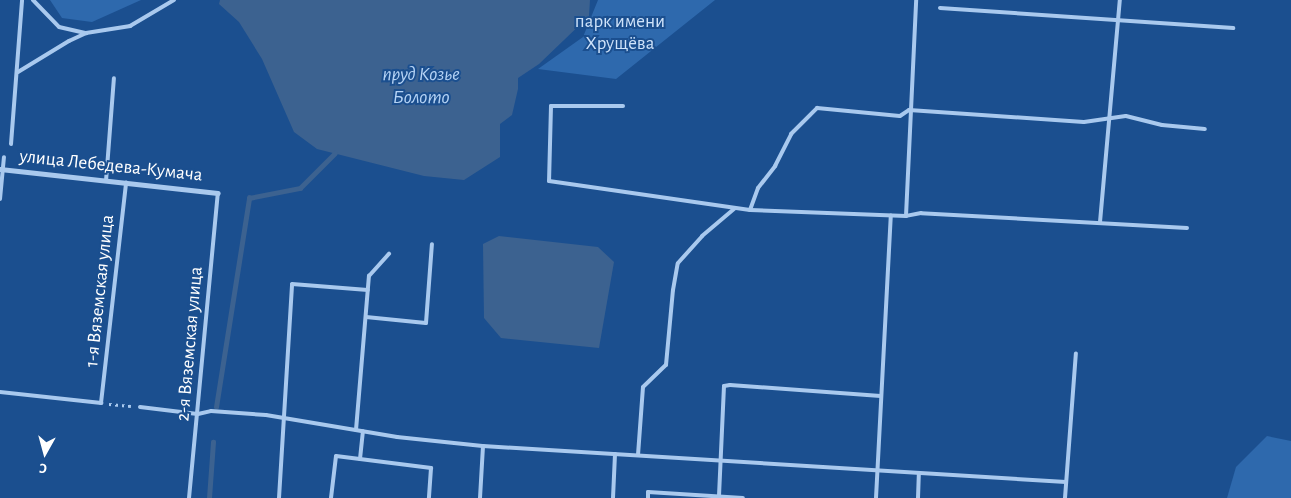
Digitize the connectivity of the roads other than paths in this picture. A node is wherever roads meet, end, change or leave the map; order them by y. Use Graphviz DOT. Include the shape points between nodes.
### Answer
graph roads {
  1 [pos="22,0"];
  2 [pos="33,0"];
  3 [pos="174,0"];
  4 [pos="916,0"];
  5 [pos="1120,0"];
  6 [pos="940,8"];
  7 [pos="1118,22"];
  8 [pos="1232,28"];
  9 [pos="86,33"];
  10 [pos="18,72"];
  11 [pos="114,78"];
  12 [pos="623,106"];
  13 [pos="909,110"];
  14 [pos="1110,118"];
  15 [pos="1206,128"];
  16 [pos="11,144"];
  17 [pos="4,157"];
  18 [pos="2,169"];
  19 [pos="106,180"];
  20 [pos="126,182"];
  21 [pos="218,193"];
  22 [pos="0,198"];
  23 [pos="735,208"];
  24 [pos="750,210"];
  25 [pos="891,215"];
  26 [pos="906,216"];
  27 [pos="1100,222"];
  28 [pos="1187,228"];
  29 [pos="432,244"];
  30 [pos="390,254"];
  31 [pos="368,290"];
  32 [pos="366,317"];
  33 [pos="1076,353"];
  34 [pos="0,392"];
  35 [pos="881,396"];
  36 [pos="140,407"];
  37 [pos="198,414"];
  38 [pos="283,418"];
  39 [pos="356,430"];
  40 [pos="363,431"];
  41 [pos="483,446"];
  42 [pos="615,454"];
  43 [pos="638,455"];
  44 [pos="360,459"];
  45 [pos="721,461"];
  46 [pos="877,470"];
  47 [pos="919,473"];
  48 [pos="1066,482"];
  49 [pos="719,496"];
  50 [pos="189,498"];
  51 [pos="278,498"];
  52 [pos="331,498"];
  53 [pos="429,498"];
  54 [pos="480,498"];
  55 [pos="613,498"];
  56 [pos="648,498"];
  57 [pos="743,498"];
  58 [pos="876,498"];
  59 [pos="918,498"];
  60 [pos="1065,498"];
  1 -- 10 [label="lane"];
  2 -- 9 [label="lane" via="59,27"];
  3 -- 9 [label="lane" via="130,26"];
  4 -- 13 [label="lane"];
  5 -- 7 [label="lane"];
  6 -- 7 [label="lane"];
  7 -- 8 [label="lane"];
  7 -- 14 [label="lane"];
  9 -- 10 [label="lane"];
  10 -- 16 [label="lane"];
  11 -- 19 [label="lane"];
  12 -- 23 [label="lane" via="551,106 549,181"];
  13 -- 14 [label="lane" via="1084,122"];
  13 -- 24 [label="lane" via="900,116 817,108 791,134 775,166 758,188"];
  13 -- 26 [label="lane"];
  14 -- 15 [label="lane" via="1126,116 1162,125"];
  14 -- 27 [label="lane"];
  17 -- 18 [label="lane"];
  18 -- 19 [label="street, улица Лебедева-Кумача"];
  18 -- 22 [label="lane"];
  19 -- 20 [label="street, улица Лебедева-Кумача"];
  20 -- 21 [label="street, улица Лебедева-Кумача"];
  20 -- 34 [label="lane, 1-я Вяземская улица" via="101,403"];
  21 -- 37 [label="lane, 2-я Вяземская улица"];
  23 -- 24 [label="lane"];
  23 -- 43 [label="lane" via="702,236 678,263 666,365 643,387"];
  24 -- 25 [label="lane"];
  25 -- 26 [label="lane"];
  25 -- 35 [label="lane"];
  26 -- 27 [label="lane" via="921,213"];
  27 -- 28 [label="lane"];
  29 -- 32 [label="lane" via="426,323"];
  30 -- 31 [label="lane" via="370,276"];
  31 -- 32 [label="lane"];
  31 -- 38 [label="lane" via="292,284"];
  32 -- 39 [label="lane"];
  33 -- 48 [label="lane"];
  35 -- 45 [label="lane" via="724,386"];
  35 -- 46 [label="lane"];
  36 -- 37 [label="lane"];
  37 -- 38 [label="lane" via="211,411"];
  37 -- 50 [label="lane, 2-я Вяземская улица"];
  38 -- 39 [label="lane"];
  38 -- 51 [label="lane"];
  39 -- 40 [label="lane"];
  40 -- 41 [label="lane"];
  40 -- 44 [label="lane"];
  41 -- 42 [label="lane"];
  41 -- 54 [label="lane"];
  42 -- 43 [label="lane"];
  42 -- 55 [label="lane"];
  43 -- 45 [label="lane"];
  44 -- 52 [label="lane" via="336,456"];
  44 -- 53 [label="lane" via="431,468"];
  45 -- 46 [label="lane"];
  45 -- 49 [label="lane"];
  46 -- 47 [label="lane"];
  46 -- 58 [label="lane"];
  47 -- 48 [label="lane"];
  47 -- 59 [label="lane"];
  48 -- 60 [label="lane"];
  49 -- 56 [label="lane" via="648,492"];
  49 -- 57 [label="lane"];
}
